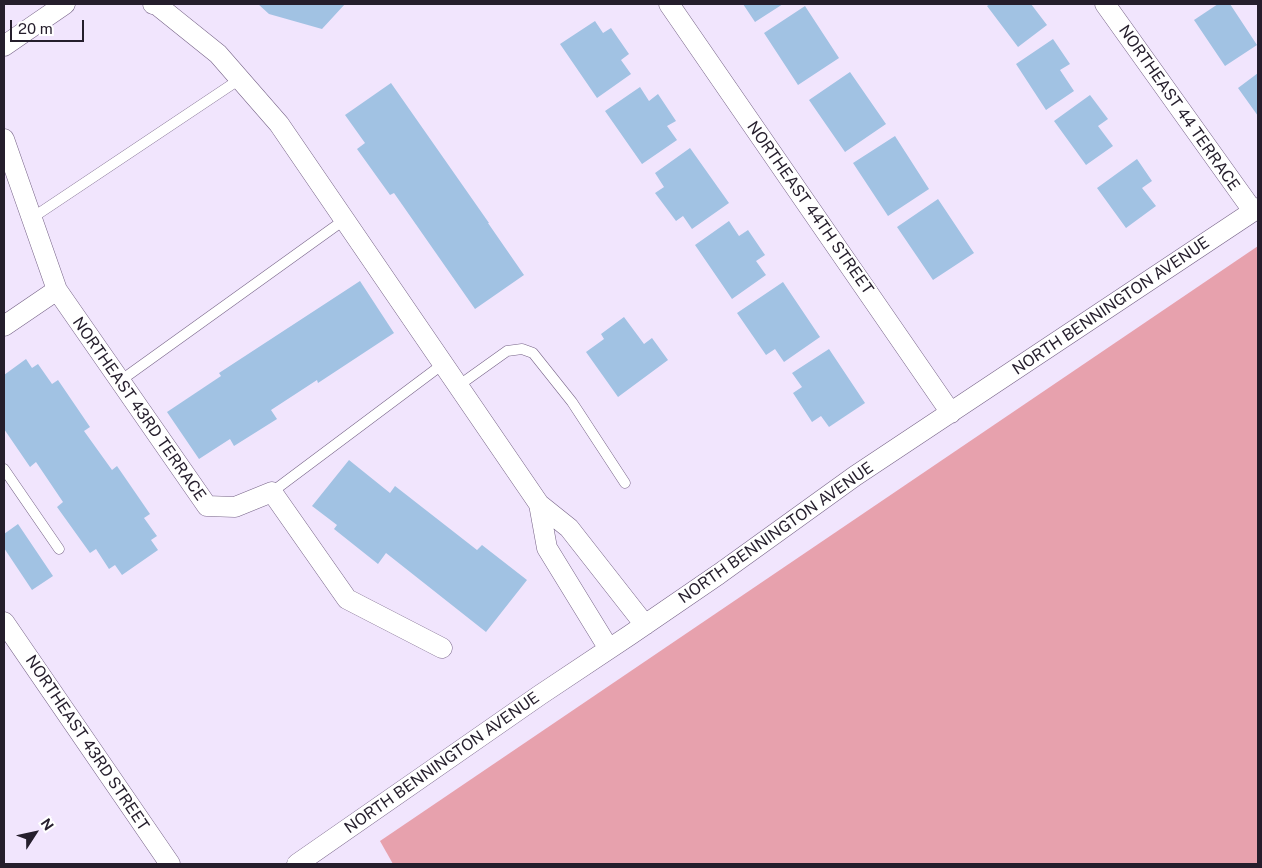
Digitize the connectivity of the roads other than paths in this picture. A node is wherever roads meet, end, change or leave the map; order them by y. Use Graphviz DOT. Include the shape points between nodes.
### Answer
graph roads {
  1 [pos="65,4"];
  2 [pos="153,4"];
  3 [pos="669,4"];
  4 [pos="1105,4"];
  5 [pos="4,46"];
  6 [pos="240,79"];
  7 [pos="4,139"];
  8 [pos="1255,210"];
  9 [pos="32,218"];
  10 [pos="344,220"];
  11 [pos="57,290"];
  12 [pos="4,326"];
  13 [pos="443,364"];
  14 [pos="120,381"];
  15 [pos="458,386"];
  16 [pos="951,412"];
  17 [pos="4,469"];
  18 [pos="625,483"];
  19 [pos="272,492"];
  20 [pos="539,504"];
  21 [pos="59,549"];
  22 [pos="4,622"];
  23 [pos="645,625"];
  24 [pos="442,648"];
  25 [pos="609,649"];
  26 [pos="170,864"];
  27 [pos="297,864"];
  1 -- 5 [label="street"];
  2 -- 6 [label="street" via="218,54"];
  3 -- 16 [label="street, NORTHEAST 44TH STREET"];
  4 -- 8 [label="street, NORTHEAST 44 TERRACE"];
  6 -- 9 [label="lane"];
  6 -- 10 [label="street" via="279,124"];
  7 -- 9 [label="street, NORTHEAST 43RD TERRACE"];
  8 -- 16 [label="street, NORTH BENNINGTON AVENUE"];
  9 -- 11 [label="street, NORTHEAST 43RD TERRACE"];
  10 -- 13 [label="street"];
  10 -- 14 [label="lane"];
  11 -- 12 [label="street"];
  11 -- 14 [label="street, NORTHEAST 43RD TERRACE"];
  13 -- 15 [label="street"];
  13 -- 19 [label="lane"];
  14 -- 19 [label="street, NORTHEAST 43RD TERRACE" via="206,506 235,507"];
  15 -- 18 [label="lane" via="507,351 522,349 533,353 572,402"];
  15 -- 20 [label="street"];
  16 -- 23 [label="street, NORTH BENNINGTON AVENUE"];
  17 -- 21 [label="lane"];
  19 -- 24 [label="street" via="347,599"];
  20 -- 23 [label="street" via="569,528"];
  20 -- 25 [label="street" via="547,548"];
  22 -- 26 [label="street, NORTHEAST 43RD STREET"];
  23 -- 25 [label="street, NORTH BENNINGTON AVENUE"];
  25 -- 27 [label="street, NORTH BENNINGTON AVENUE"];
}
